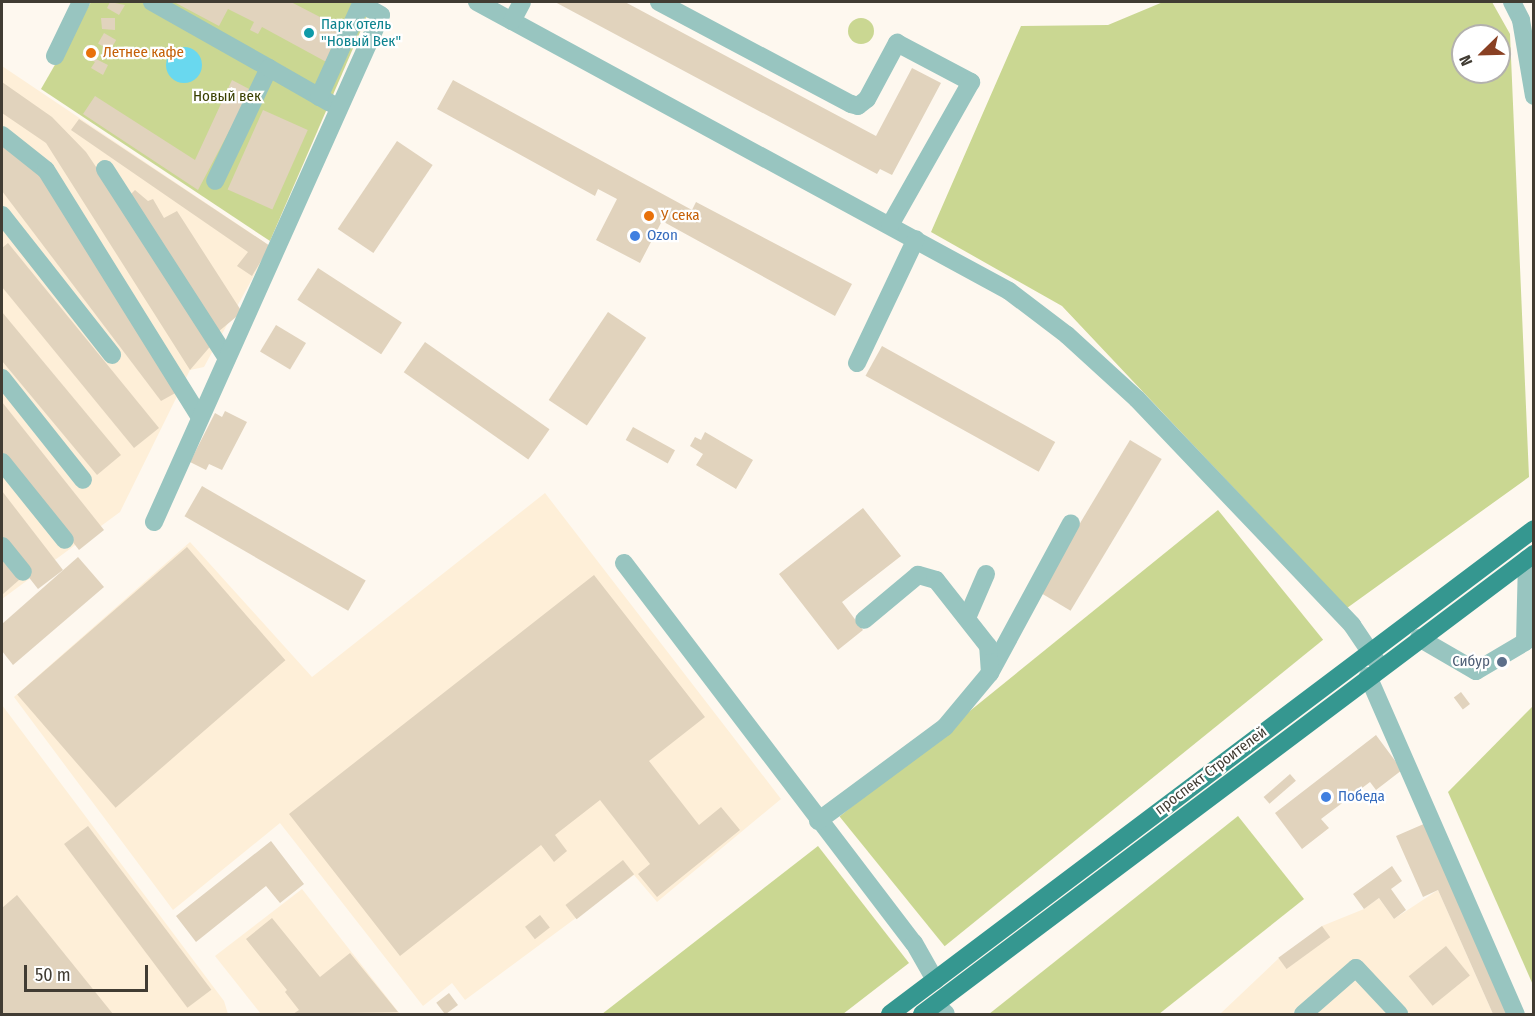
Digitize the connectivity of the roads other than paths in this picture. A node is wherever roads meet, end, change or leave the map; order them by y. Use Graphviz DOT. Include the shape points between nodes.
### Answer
graph roads {
  1 [pos="81,2"];
  2 [pos="152,2"];
  3 [pos="477,2"];
  4 [pos="522,2"];
  5 [pos="659,2"];
  6 [pos="1512,2"];
  7 [pos="359,3"];
  8 [pos="385,8"];
  9 [pos="512,21"];
  10 [pos="55,56"];
  11 [pos="269,68"];
  12 [pos="1533,96"];
  13 [pos="319,97"];
  14 [pos="339,108"];
  15 [pos="2,135"];
  16 [pos="105,169"];
  17 [pos="215,181"];
  18 [pos="2,215"];
  19 [pos="890,225"];
  20 [pos="8,236"];
  21 [pos="916,239"];
  22 [pos="112,355"];
  23 [pos="227,358"];
  24 [pos="857,363"];
  25 [pos="2,378"];
  26 [pos="200,417"];
  27 [pos="2,462"];
  28 [pos="83,480"];
  29 [pos="154,522"];
  30 [pos="1071,523"];
  31 [pos="1533,529"];
  32 [pos="65,540"];
  33 [pos="2,546"];
  34 [pos="1530,557"];
  35 [pos="624,563"];
  36 [pos="23,572"];
  37 [pos="986,574"];
  38 [pos="966,618"];
  39 [pos="864,620"];
  40 [pos="1419,638"];
  41 [pos="1367,651"];
  42 [pos="1374,671"];
  43 [pos="990,673"];
  44 [pos="818,821"];
  45 [pos="935,980"];
  46 [pos="934,1011"];
  47 [pos="890,1014"];
  48 [pos="1303,1014"];
  49 [pos="1399,1014"];
  50 [pos="1516,1014"];
  1 -- 10 [label="street"];
  2 -- 11 [label="street"];
  3 -- 9 [label="street"];
  4 -- 9 [label="street"];
  5 -- 19 [label="street" via="851,104 858,105 867,99 897,43 971,82"];
  6 -- 12 [label="street" via="1521,20"];
  7 -- 8 [label="street"];
  7 -- 13 [label="street"];
  8 -- 14 [label="street"];
  9 -- 19 [label="street"];
  11 -- 13 [label="street"];
  11 -- 17 [label="street"];
  13 -- 14 [label="street"];
  14 -- 23 [label="street"];
  15 -- 26 [label="street" via="46,170"];
  16 -- 23 [label="street"];
  18 -- 20 [label="street"];
  19 -- 21 [label="street"];
  20 -- 22 [label="street"];
  21 -- 24 [label="street"];
  21 -- 41 [label="street" via="1009,291 1119,383 1352,625"];
  23 -- 26 [label="street"];
  25 -- 28 [label="street"];
  26 -- 29 [label="street"];
  27 -- 32 [label="street"];
  30 -- 43 [label="street"];
  31 -- 41 [label="main road, проспект Строителей"];
  33 -- 36 [label="street"];
  34 -- 40 [label="main road, проспект Строителей"];
  34 -- 40 [label="street" via="1525,642 1476,671"];
  35 -- 44 [label="street"];
  37 -- 38 [label="street"];
  38 -- 39 [label="street" via="936,580 918,575"];
  38 -- 43 [label="street" via="988,646"];
  40 -- 42 [label="main road, проспект Строителей"];
  41 -- 42 [label="street"];
  41 -- 45 [label="main road, проспект Строителей"];
  42 -- 46 [label="main road, проспект Строителей"];
  42 -- 50 [label="street"];
  43 -- 44 [label="street" via="945,727"];
  44 -- 45 [label="street" via="914,943"];
  45 -- 47 [label="main road, проспект Строителей"];
  48 -- 49 [label="street" via="1356,968"];
}
